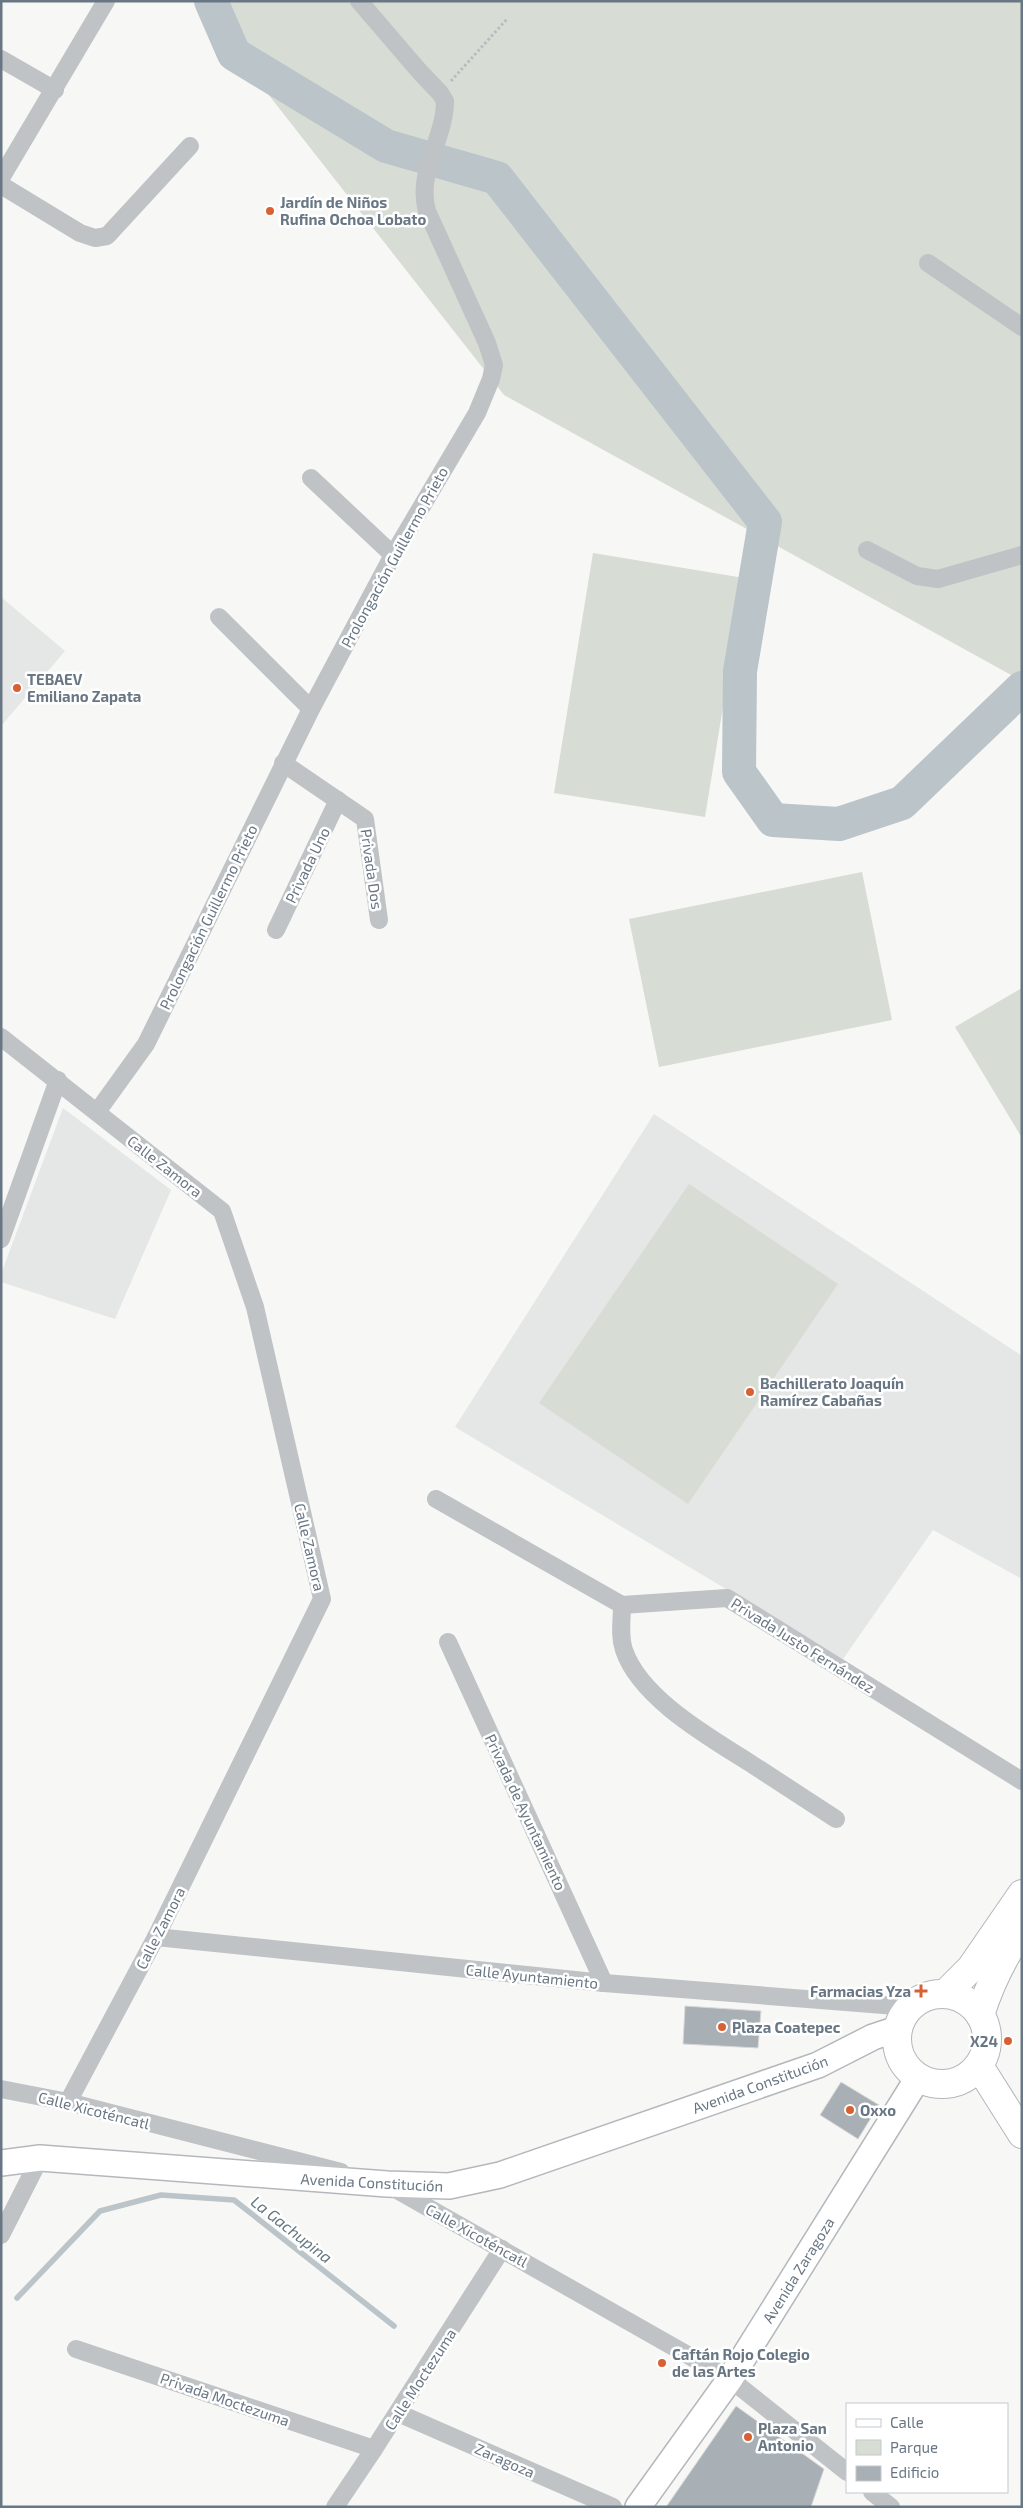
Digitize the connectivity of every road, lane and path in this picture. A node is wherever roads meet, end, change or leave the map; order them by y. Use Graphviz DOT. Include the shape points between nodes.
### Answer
graph roads {
  1 [pos="106,1"];
  2 [pos="359,1"];
  3 [pos="507,19"];
  4 [pos="1,59"];
  5 [pos="55,90"];
  6 [pos="440,92"];
  7 [pos="190,146"];
  8 [pos="1,178"];
  9 [pos="1,185"];
  10 [pos="928,263"];
  11 [pos="1022,327"];
  12 [pos="311,478"];
  13 [pos="867,550"];
  14 [pos="1022,554"];
  15 [pos="392,555"];
  16 [pos="219,617"];
  17 [pos="311,709"];
  18 [pos="283,763"];
  19 [pos="338,800"];
  20 [pos="379,920"];
  21 [pos="276,930"];
  22 [pos="1,1037"];
  23 [pos="58,1080"];
  24 [pos="97,1112"];
  25 [pos="1,1238"];
  26 [pos="436,1499"];
  27 [pos="622,1605"];
  28 [pos="448,1642"];
  29 [pos="1022,1781"];
  30 [pos="836,1819"];
  31 [pos="1022,1894"];
  32 [pos="1022,1929"];
  33 [pos="156,1937"];
  34 [pos="604,1983"];
  35 [pos="945,1994"];
  36 [pos="980,2015"];
  37 [pos="903,2018"];
  38 [pos="979,2066"];
  39 [pos="918,2078"];
  40 [pos="1,2088"];
  41 [pos="68,2102"];
  42 [pos="1022,2134"];
  43 [pos="40,2158"];
  44 [pos="1,2163"];
  45 [pos="386,2184"];
  46 [pos="1,2235"];
  47 [pos="502,2249"];
  48 [pos="76,2349"];
  49 [pos="730,2379"];
  50 [pos="398,2413"];
  51 [pos="374,2449"];
  52 [pos="846,2471"];
  53 [pos="873,2493"];
  54 [pos="335,2507"];
  55 [pos="613,2507"];
  56 [pos="638,2507"];
  57 [pos="891,2507"];
  1 -- 5 [label="street"];
  2 -- 6 [label="street"];
  3 -- 6 [label="path"];
  4 -- 5 [label="street"];
  5 -- 8 [label="street"];
  6 -- 15 [label="street, Prolongación Guillermo Prieto" via="445,101 424,199 494,364 477,413"];
  7 -- 9 [label="street" via="107,236 100,238 80,233"];
  10 -- 11 [label="street"];
  12 -- 15 [label="street"];
  13 -- 14 [label="street" via="918,576 932,579 979,569"];
  15 -- 17 [label="street, Prolongación Guillermo Prieto"];
  16 -- 17 [label="street"];
  17 -- 18 [label="street, Prolongación Guillermo Prieto"];
  18 -- 19 [label="street"];
  18 -- 24 [label="street, Prolongación Guillermo Prieto" via="146,1044"];
  19 -- 20 [label="street, Privada Dos" via="366,819"];
  19 -- 21 [label="street, Privada Uno"];
  22 -- 23 [label="street, Calle Zamora"];
  23 -- 24 [label="street, Calle Zamora"];
  23 -- 25 [label="street"];
  24 -- 33 [label="street, Calle Zamora" via="222,1210 255,1307 322,1599"];
  26 -- 27 [label="street"];
  27 -- 29 [label="street, Privada Justo Fernández" via="726,1598"];
  27 -- 30 [label="street" via="621,1638 625,1652 636,1671 662,1701 686,1722"];
  28 -- 34 [label="street, Privada de Ayuntamiento"];
  31 -- 35 [label="main road" via="971,1968"];
  32 -- 36 [label="main road" via="990,1985"];
  33 -- 34 [label="street, Calle Ayuntamiento"];
  33 -- 41 [label="street, Calle Zamora"];
  34 -- 37 [label="street, Calle Ayuntamiento"];
  35 -- 36 [label="main road" via="971,2004"];
  35 -- 37 [label="main road" via="930,1995"];
  36 -- 38 [label="main road" via="988,2039"];
  37 -- 39 [label="main road" via="896,2044 900,2060"];
  37 -- 45 [label="main road, Avenida Constitución" via="818,2065 500,2175 449,2186"];
  38 -- 39 [label="main road" via="954,2084 938,2085"];
  38 -- 42 [label="main road"];
  39 -- 49 [label="main road, Avenida Zaragoza"];
  40 -- 41 [label="street, Calle Xicoténcatl"];
  41 -- 45 [label="street, Calle Xicoténcatl"];
  43 -- 44 [label="main road, Avenida Constitución"];
  43 -- 45 [label="main road, Avenida Constitución"];
  43 -- 46 [label="street"];
  45 -- 47 [label="street, Calle Xicoténcatl"];
  47 -- 49 [label="street, Calle Xicoténcatl"];
  47 -- 50 [label="street, Calle Moctezuma"];
  48 -- 51 [label="street, Privada Moctezuma"];
  49 -- 52 [label="street, Calle Xicoténcatl"];
  49 -- 56 [label="main road, Avenida Zaragoza"];
  50 -- 51 [label="street, Calle Moctezuma"];
  50 -- 55 [label="street, Zaragoza"];
  51 -- 54 [label="street, Calle Moctezuma"];
  53 -- 57 [label="street"];
}
